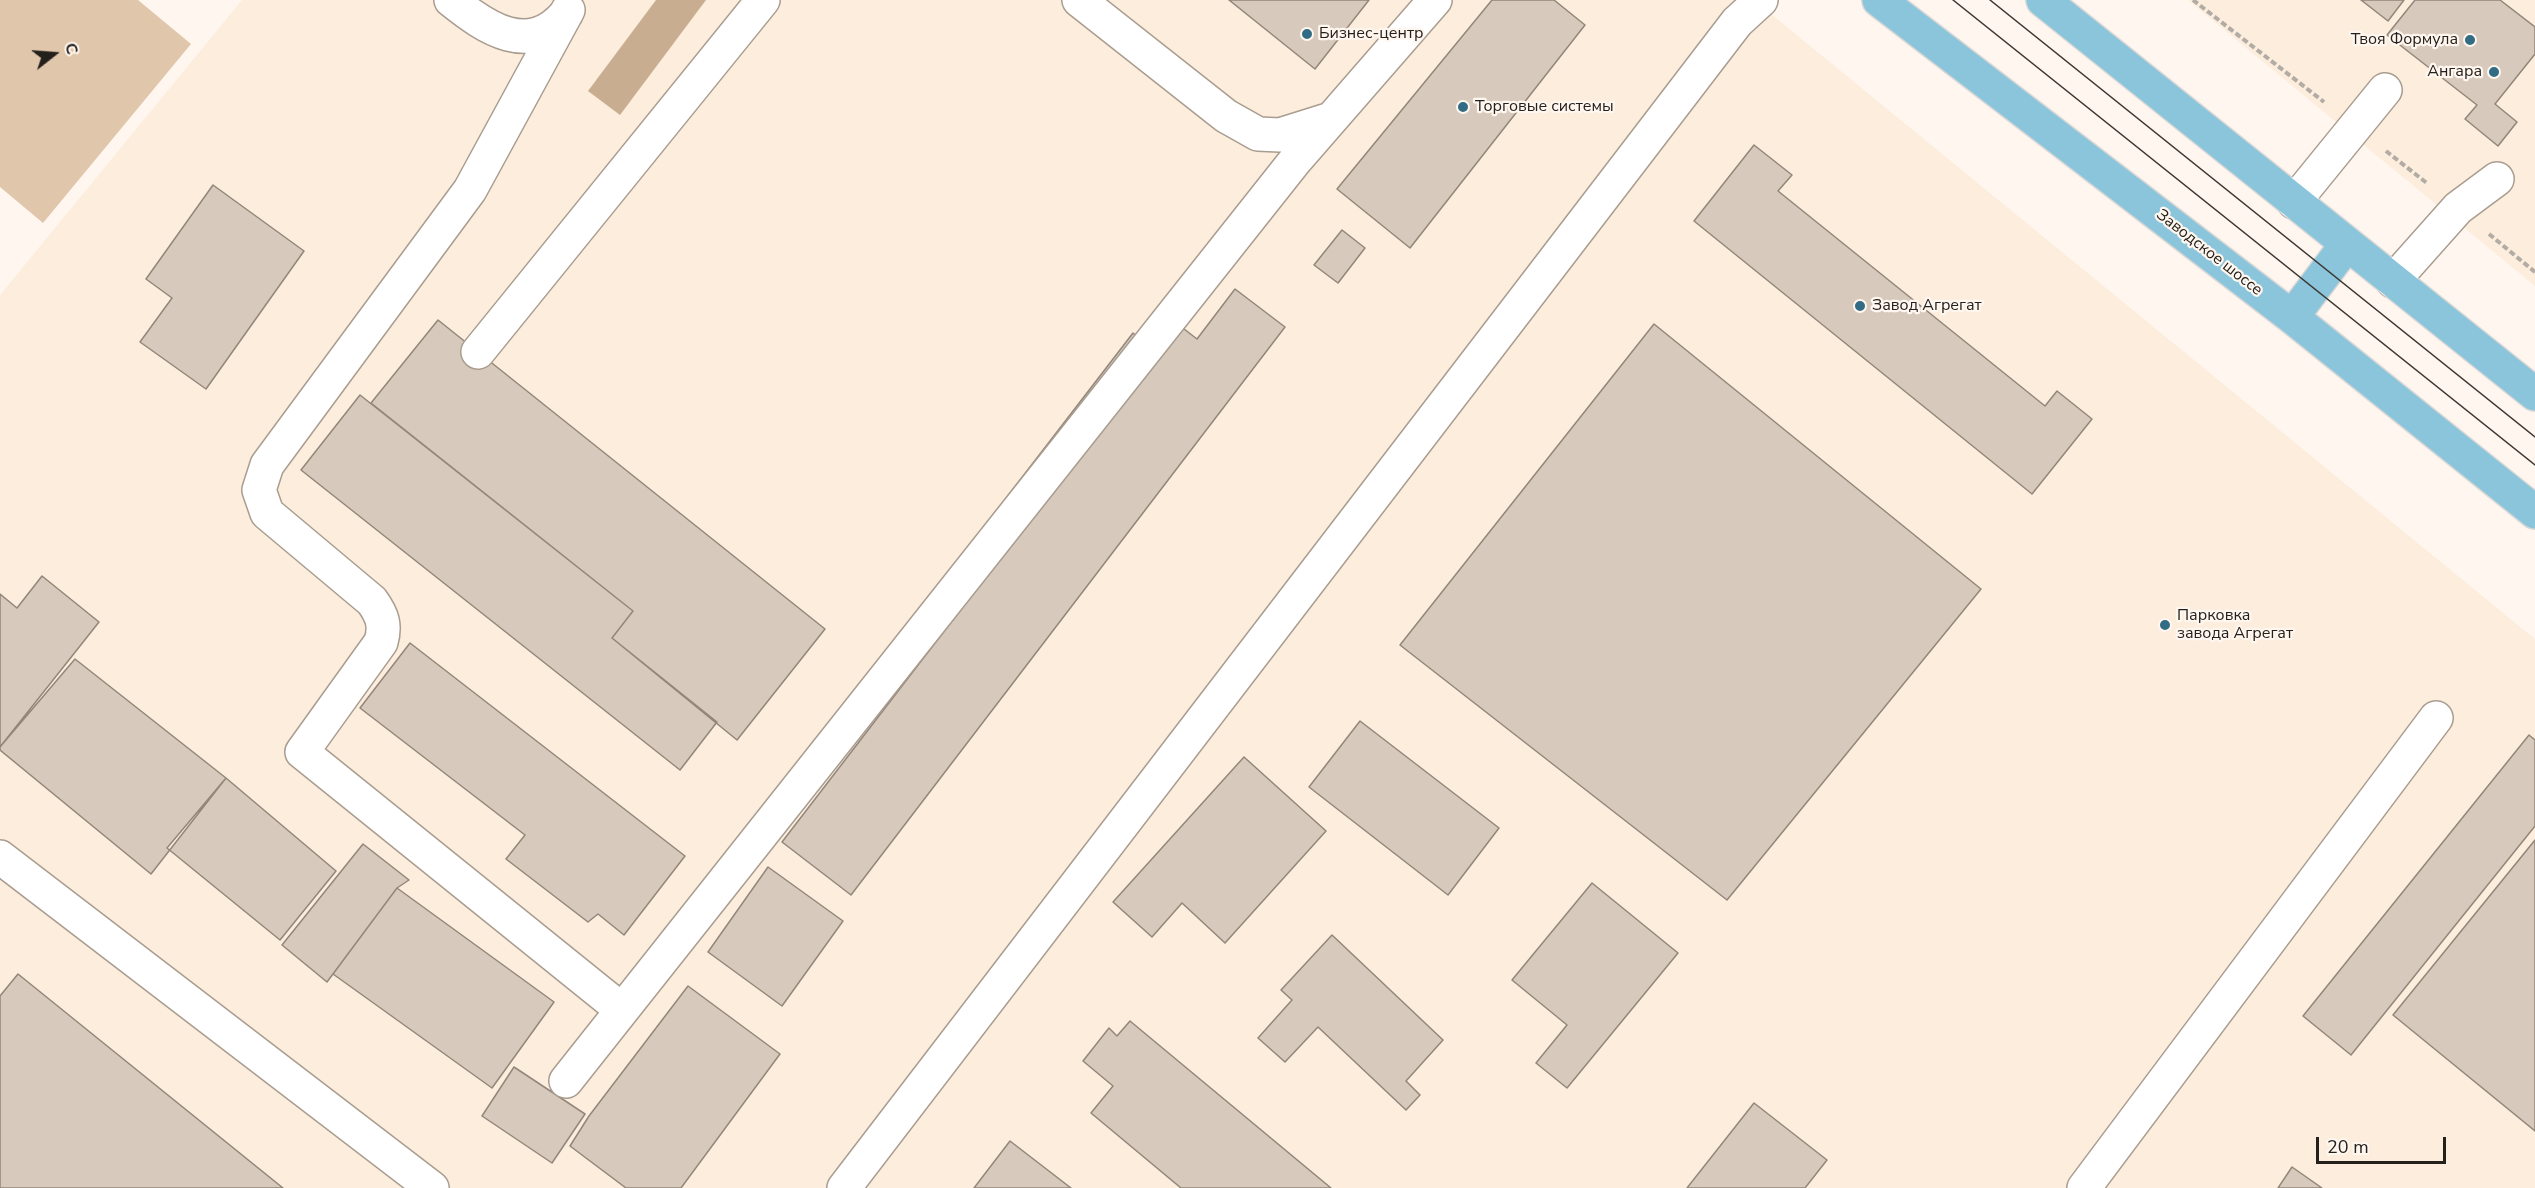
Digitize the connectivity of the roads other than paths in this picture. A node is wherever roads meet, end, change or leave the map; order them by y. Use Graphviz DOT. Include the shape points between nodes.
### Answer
graph roads {
  1 [pos="451,0"];
  2 [pos="763,0"];
  3 [pos="1078,0"];
  4 [pos="1435,0"];
  5 [pos="1761,0"];
  6 [pos="1879,0"];
  7 [pos="2043,0"];
  8 [pos="573,5"];
  9 [pos="2385,90"];
  10 [pos="1331,119"];
  11 [pos="1258,134"];
  12 [pos="2497,179"];
  13 [pos="1266,198"];
  14 [pos="2294,202"];
  15 [pos="2347,244"];
  16 [pos="2394,281"];
  17 [pos="2292,317"];
  18 [pos="478,352"];
  19 [pos="2535,394"];
  20 [pos="2535,512"];
  21 [pos="2436,717"];
  22 [pos="0,857"];
  23 [pos="622,1010"];
  24 [pos="566,1081"];
  25 [pos="432,1188"];
  26 [pos="844,1188"];
  27 [pos="2084,1188"];
  1 -- 8 [label="street" via="494,29 520,38 544,32"];
  2 -- 18 [label="street"];
  3 -- 11 [label="street" via="1226,116"];
  4 -- 10 [label="street"];
  5 -- 26 [label="street" via="1730,31"];
  6 -- 17 [label="main road, Заводское шоссе"];
  7 -- 14 [label="main road"];
  8 -- 23 [label="street" via="470,190 267,465 260,490 267,513 372,601 382,616 381,642 302,752"];
  9 -- 14 [label="street"];
  10 -- 11 [label="street" via="1280,135"];
  10 -- 13 [label="street"];
  11 -- 13 [label="street" via="1270,168"];
  12 -- 16 [label="street" via="2458,208"];
  13 -- 23 [label="street"];
  14 -- 15 [label="main road"];
  15 -- 16 [label="main road"];
  15 -- 17 [label="main road"];
  16 -- 19 [label="main road"];
  17 -- 20 [label="main road, Заводское шоссе"];
  21 -- 27 [label="street"];
  22 -- 25 [label="street"];
  23 -- 24 [label="street"];
}
